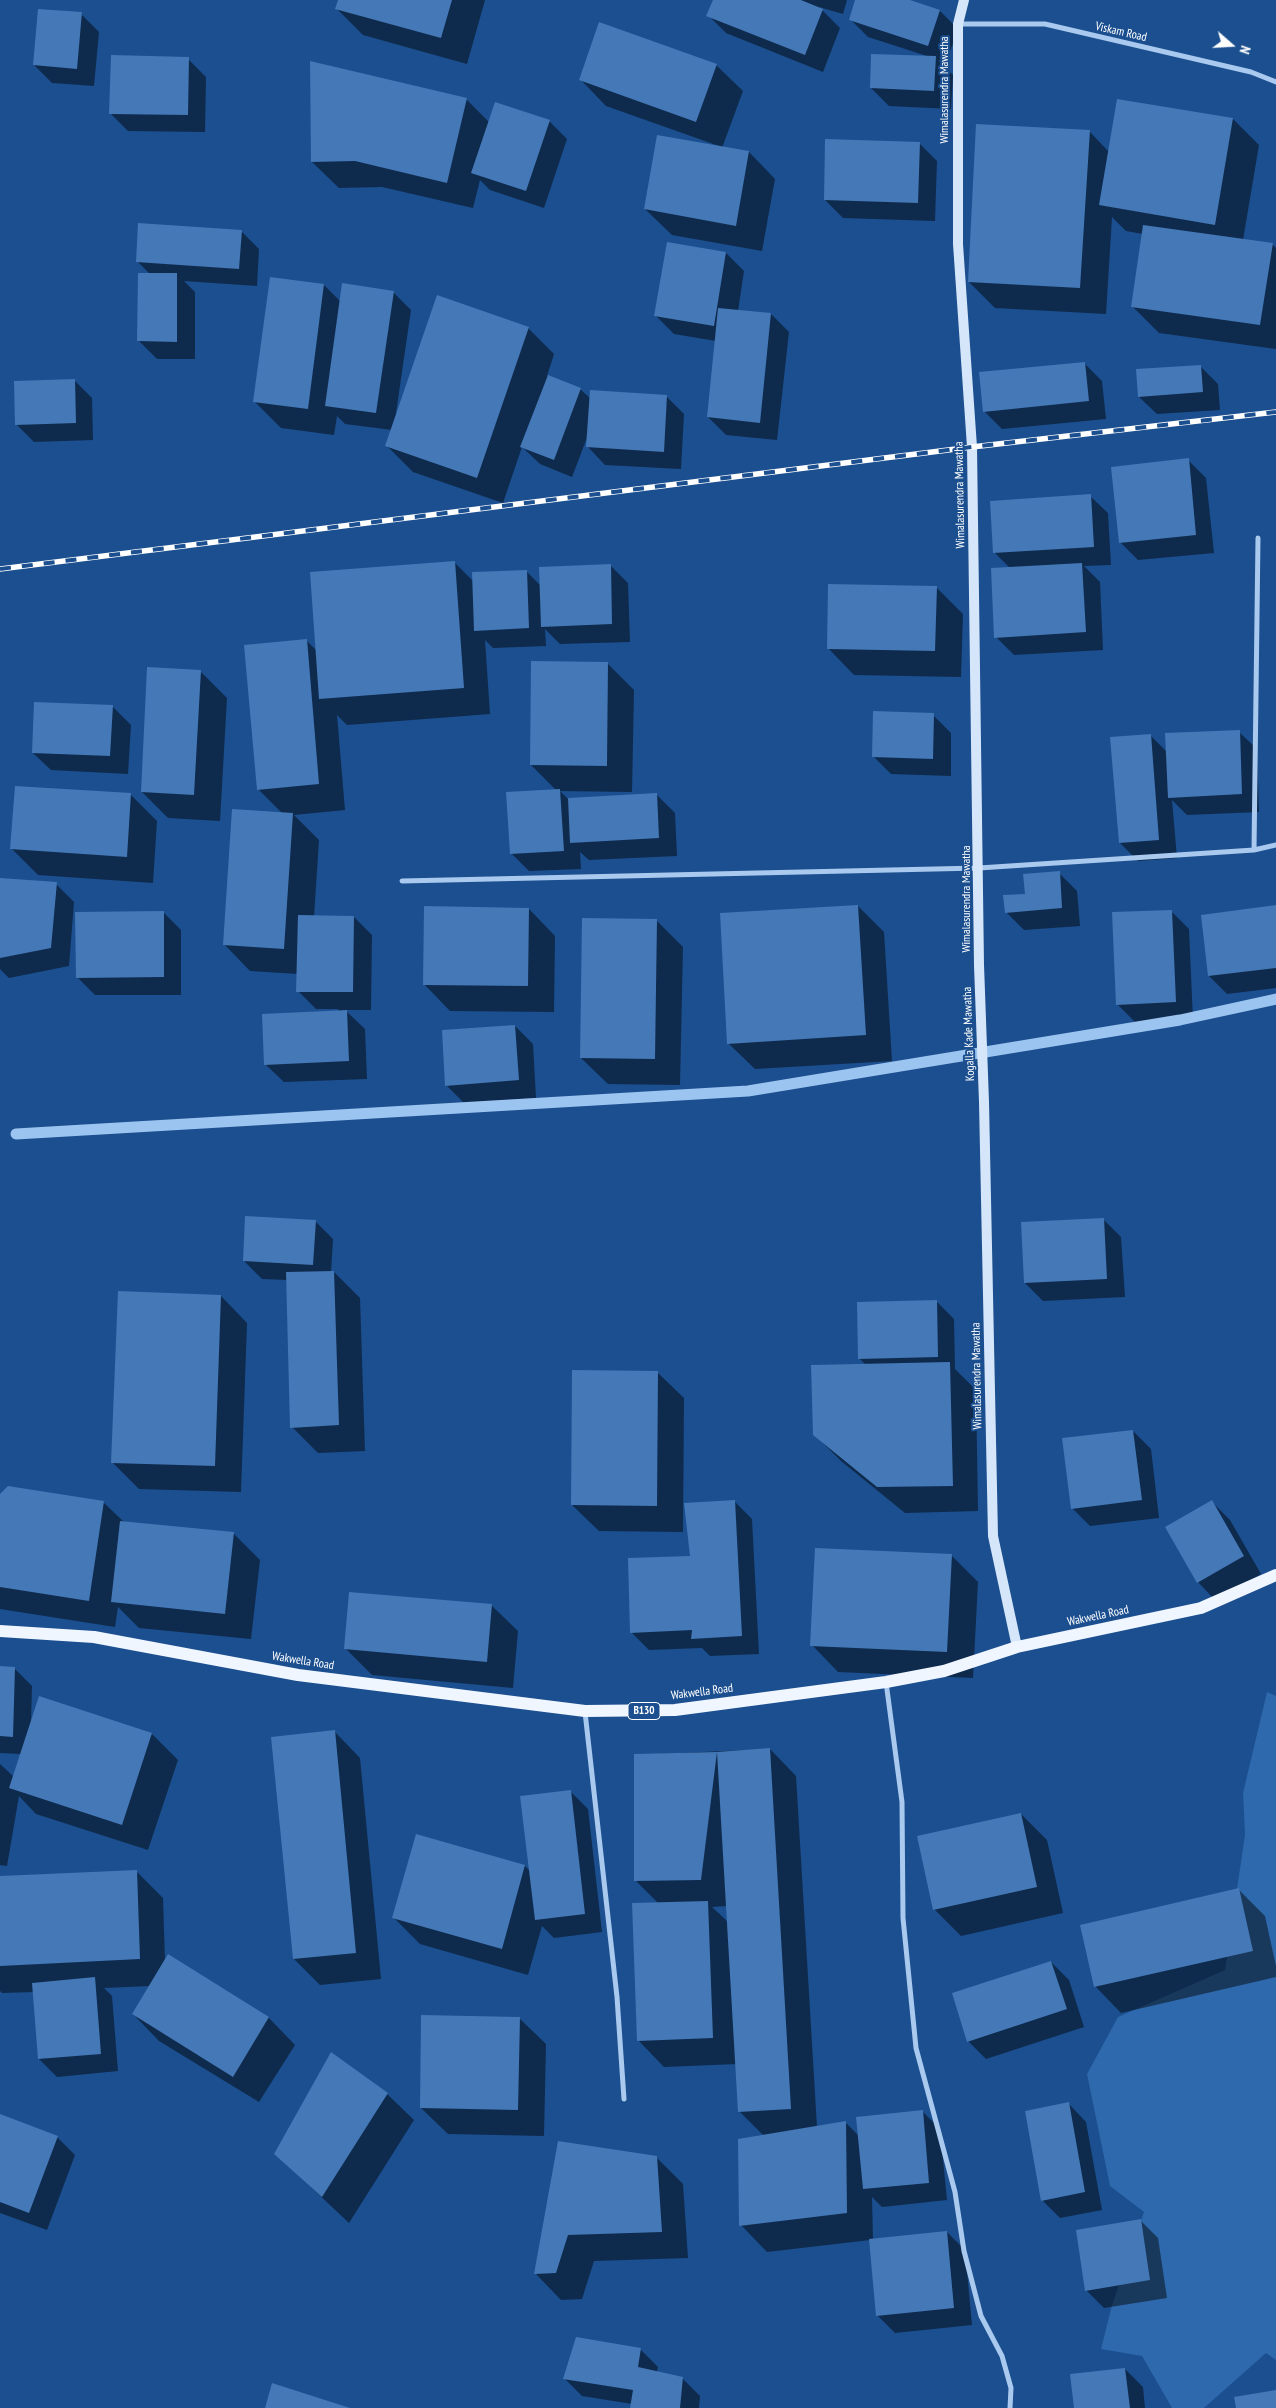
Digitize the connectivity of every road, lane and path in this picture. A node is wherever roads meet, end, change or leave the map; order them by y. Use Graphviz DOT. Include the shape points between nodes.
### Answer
graph roads {
  1 [pos="964,0"];
  2 [pos="958,24"];
  3 [pos="1276,82"];
  4 [pos="1258,538"];
  5 [pos="1276,845"];
  6 [pos="1254,850"];
  7 [pos="979,868"];
  8 [pos="402,881"];
  9 [pos="979,965"];
  10 [pos="984,1102"];
  11 [pos="1276,1575"];
  12 [pos="0,1631"];
  13 [pos="1017,1647"];
  14 [pos="886,1682"];
  15 [pos="585,1711"];
  16 [pos="624,2099"];
  17 [pos="1010,2408"];
  1 -- 2 [label="street, Wimalasurendra Mawatha"];
  2 -- 3 [label="street, Viskam Road" via="1045,24 1251,72"];
  2 -- 7 [label="street, Wimalasurendra Mawatha" via="958,244 972,447"];
  4 -- 6 [label="street"];
  5 -- 6 [label="street"];
  6 -- 7 [label="street"];
  7 -- 8 [label="street"];
  7 -- 9 [label="street, Wimalasurendra Mawatha"];
  9 -- 10 [label="street, Kogalla Kade Mawatha"];
  10 -- 13 [label="street, Wimalasurendra Mawatha" via="992,1536"];
  11 -- 13 [label="main road, Wakwella Road / B130" via="1201,1608"];
  12 -- 15 [label="main road, Wakwella Road / B130" via="94,1637 298,1675"];
  13 -- 14 [label="main road, Wakwella Road / B130" via="944,1671"];
  14 -- 15 [label="main road, Wakwella Road / B130" via="675,1710"];
  14 -- 17 [label="street" via="902,1802 902,1918 916,2048 955,2192 964,2251 981,2316 1002,2356 1011,2388"];
  15 -- 16 [label="street" via="617,1997"];
}
